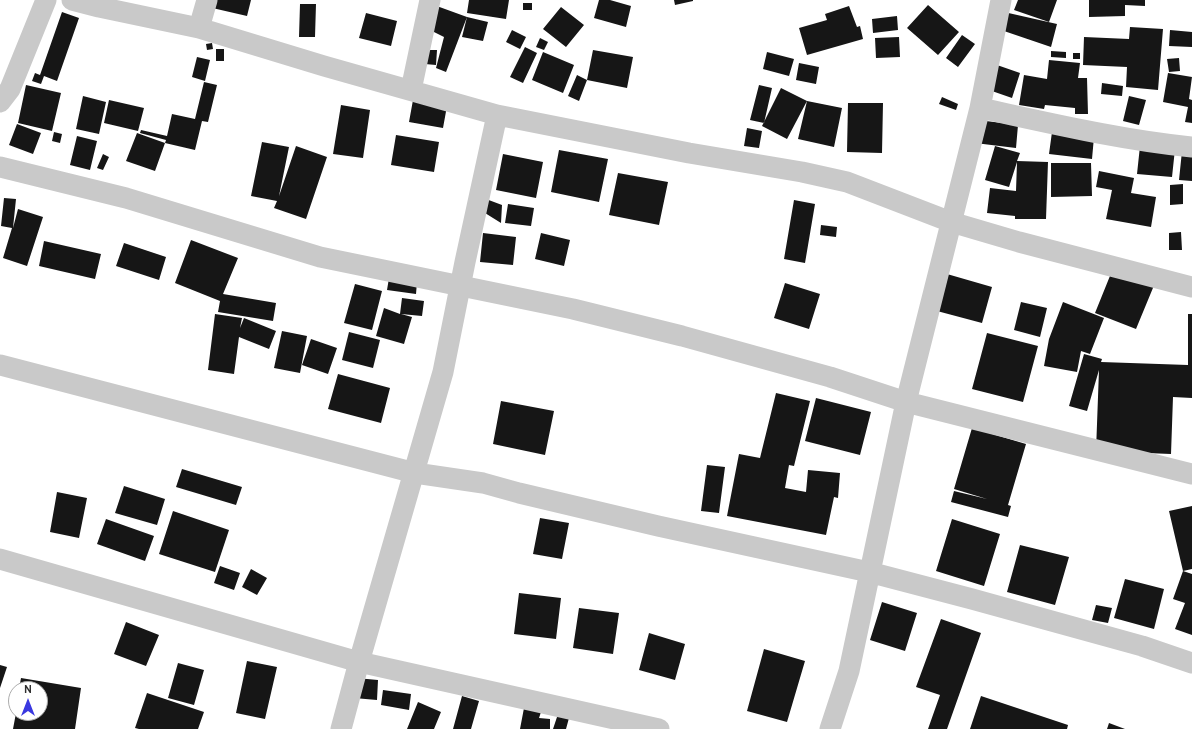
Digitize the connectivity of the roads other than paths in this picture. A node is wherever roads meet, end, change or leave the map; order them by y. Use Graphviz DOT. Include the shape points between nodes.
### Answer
graph roads {
  1 [pos="46,0"];
  2 [pos="72,0"];
  3 [pos="207,0"];
  4 [pos="430,0"];
  5 [pos="1002,0"];
  6 [pos="199,28"];
  7 [pos="411,90"];
  8 [pos="0,102"];
  9 [pos="980,108"];
  10 [pos="497,115"];
  11 [pos="1192,147"];
  12 [pos="0,167"];
  13 [pos="951,222"];
  14 [pos="460,287"];
  15 [pos="1192,287"];
  16 [pos="0,365"];
  17 [pos="906,402"];
  18 [pos="414,473"];
  19 [pos="1192,474"];
  20 [pos="0,559"];
  21 [pos="869,572"];
  22 [pos="359,662"];
  23 [pos="1192,663"];
  24 [pos="341,729"];
  25 [pos="660,729"];
  26 [pos="830,729"];
  1 -- 8 [label="street" via="10,89"];
  2 -- 6 [label="street"];
  3 -- 6 [label="street"];
  4 -- 7 [label="street"];
  5 -- 9 [label="street"];
  6 -- 7 [label="street"];
  7 -- 10 [label="street"];
  9 -- 11 [label="street" via="1158,144"];
  9 -- 13 [label="street"];
  10 -- 13 [label="street" via="846,182"];
  10 -- 14 [label="street"];
  12 -- 14 [label="street" via="126,198 320,257"];
  13 -- 15 [label="street"];
  13 -- 17 [label="street"];
  14 -- 17 [label="street" via="572,309 674,334 830,377"];
  14 -- 18 [label="street" via="443,372"];
  16 -- 18 [label="street"];
  17 -- 19 [label="street"];
  17 -- 21 [label="street"];
  18 -- 21 [label="street" via="483,483 658,526"];
  18 -- 22 [label="street"];
  20 -- 22 [label="street"];
  21 -- 23 [label="street" via="1120,640"];
  21 -- 26 [label="street" via="849,671"];
  22 -- 24 [label="street"];
  22 -- 25 [label="street"];
}
